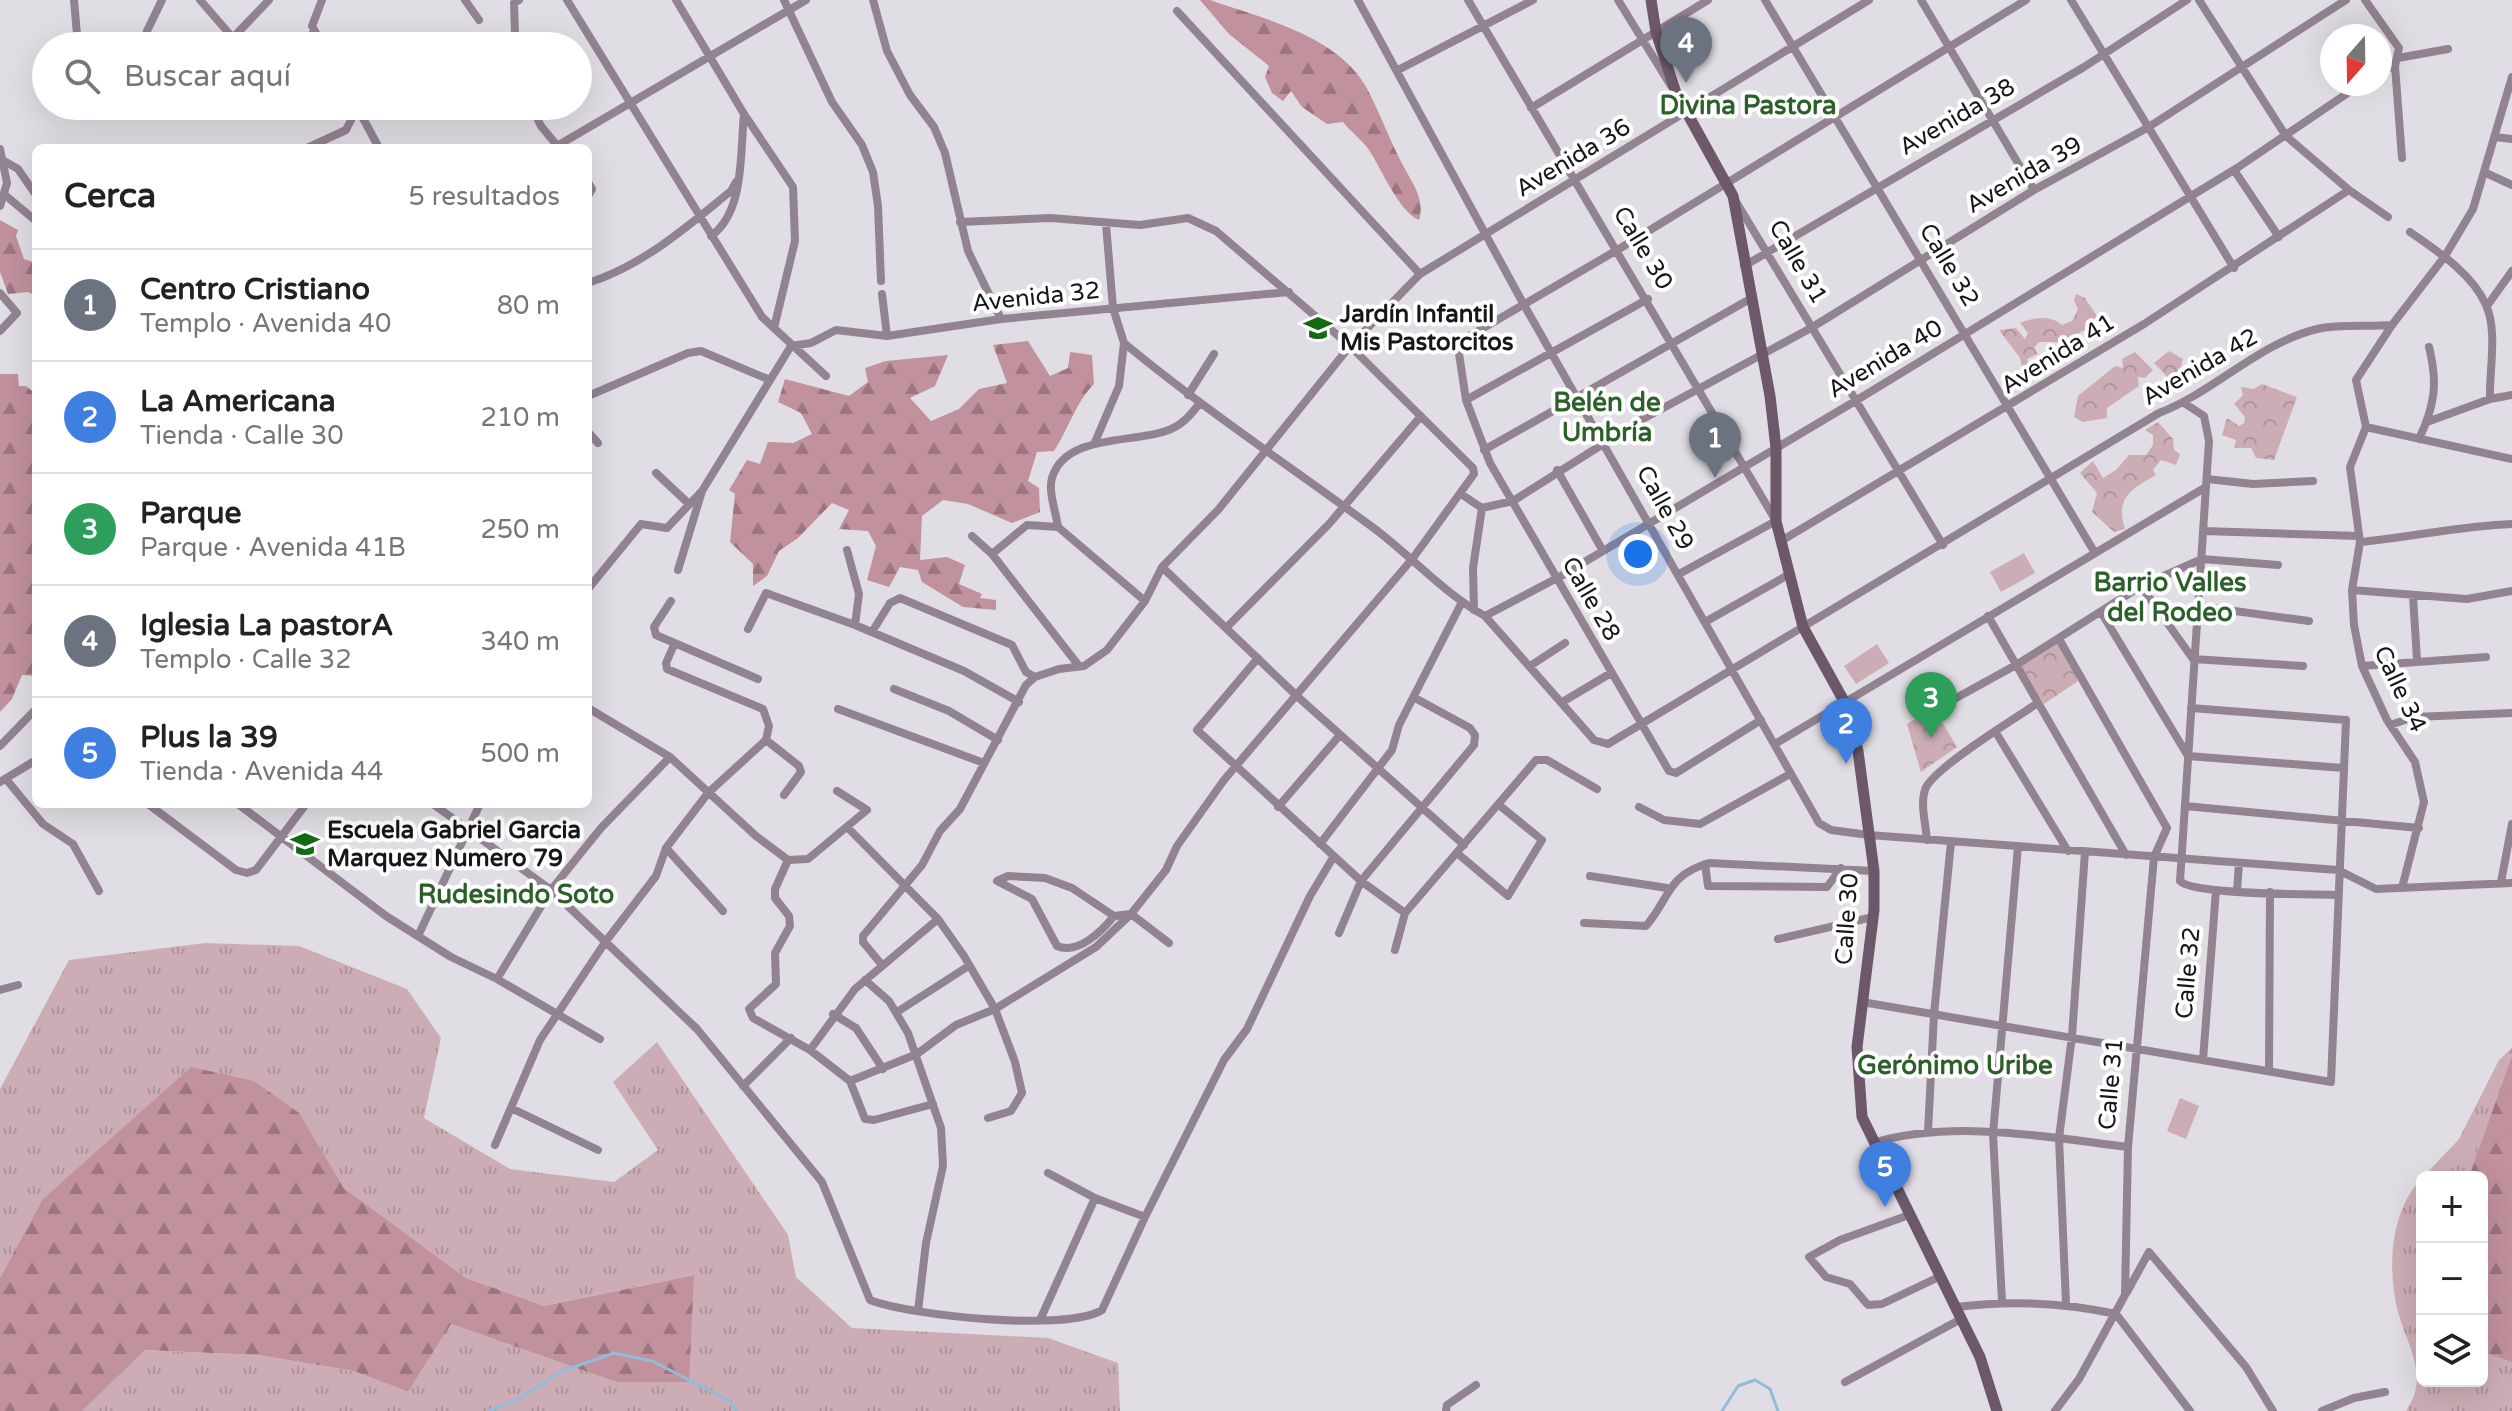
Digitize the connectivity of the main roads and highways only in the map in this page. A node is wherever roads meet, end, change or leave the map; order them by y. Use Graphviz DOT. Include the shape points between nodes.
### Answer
graph roads {
  1 [pos="1651,0"];
  2 [pos="1733,196"];
  3 [pos="1997,1411"];
  1 -- 2 [label="main road, Calle 31" via="1676,93"];
  2 -- 3 [label="main road, Calle 30" via="1763,354 1776,448 1776,521 1788,575 1803,627 1845,703 1858,751 1874,871 1862,1002 1862,1117 1980,1357"];
}
